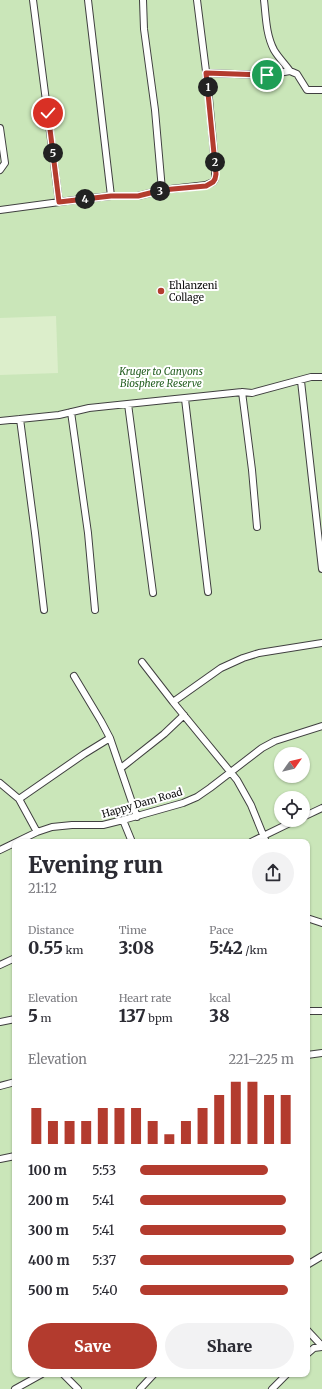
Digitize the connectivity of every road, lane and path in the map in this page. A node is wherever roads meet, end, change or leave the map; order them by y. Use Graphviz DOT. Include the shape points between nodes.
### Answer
graph roads {
  1 [pos="33,0"];
  2 [pos="88,0"];
  3 [pos="143,0"];
  4 [pos="197,0"];
  5 [pos="264,0"];
  6 [pos="290,71"];
  7 [pos="206,73"];
  8 [pos="322,90"];
  9 [pos="0,128"];
  10 [pos="0,170"];
  11 [pos="162,190"];
  12 [pos="111,196"];
  13 [pos="59,202"];
  14 [pos="0,210"];
  15 [pos="322,377"];
  16 [pos="301,381"];
  17 [pos="242,392"];
  18 [pos="185,399"];
  19 [pos="128,404"];
  20 [pos="71,412"];
  21 [pos="20,419"];
  22 [pos="0,421"];
  23 [pos="257,527"];
  24 [pos="322,569"];
  25 [pos="208,592"];
  26 [pos="153,593"];
  27 [pos="44,610"];
  28 [pos="95,610"];
  29 [pos="322,643"];
  30 [pos="142,662"];
  31 [pos="74,676"];
  32 [pos="173,702"];
  33 [pos="184,715"];
  34 [pos="322,726"];
  35 [pos="110,738"];
  36 [pos="121,768"];
  37 [pos="232,772"];
  38 [pos="0,783"];
  39 [pos="19,799"];
  40 [pos="322,808"];
  41 [pos="310,814"];
  42 [pos="137,816"];
  43 [pos="123,820"];
  44 [pos="281,827"];
  45 [pos="37,832"];
  46 [pos="264,835"];
  47 [pos="23,839"];
  48 [pos="131,839"];
  49 [pos="257,839"];
  50 [pos="265,839"];
  51 [pos="12,844"];
  52 [pos="0,850"];
  53 [pos="310,919"];
  54 [pos="322,923"];
  55 [pos="12,959"];
  56 [pos="0,965"];
  57 [pos="310,1011"];
  58 [pos="322,1011"];
  59 [pos="12,1020"];
  60 [pos="0,1022"];
  61 [pos="322,1053"];
  62 [pos="310,1055"];
  63 [pos="12,1083"];
  64 [pos="0,1086"];
  65 [pos="12,1157"];
  66 [pos="0,1159"];
  67 [pos="322,1256"];
  68 [pos="310,1263"];
  69 [pos="310,1333"];
  70 [pos="322,1347"];
  71 [pos="310,1351"];
  72 [pos="37,1377"];
  73 [pos="66,1377"];
  74 [pos="151,1377"];
  75 [pos="284,1377"];
  76 [pos="15,1389"];
  77 [pos="78,1389"];
  78 [pos="140,1389"];
  79 [pos="272,1389"];
  1 -- 13 [label="street"];
  2 -- 12 [label="street"];
  3 -- 11 [label="street"];
  4 -- 7 [label="street"];
  5 -- 6 [label="street" via="271,44"];
  6 -- 7 [label="street" via="267,75"];
  6 -- 8 [label="street" via="297,74 307,90"];
  7 -- 11 [label="street" via="215,179 206,186"];
  9 -- 10 [label="street" via="5,163"];
  11 -- 12 [label="street" via="138,196"];
  12 -- 13 [label="street"];
  13 -- 14 [label="street"];
  15 -- 16 [label="street" via="311,377"];
  16 -- 17 [label="street" via="252,393"];
  16 -- 24 [label="street"];
  17 -- 18 [label="street"];
  17 -- 23 [label="street"];
  18 -- 19 [label="street"];
  18 -- 25 [label="street"];
  19 -- 20 [label="street"];
  19 -- 26 [label="street"];
  20 -- 21 [label="street"];
  20 -- 28 [label="street" via="88,533"];
  21 -- 22 [label="street"];
  21 -- 27 [label="street"];
  29 -- 32 [label="street" via="243,658 221,668"];
  30 -- 32 [label="street"];
  31 -- 35 [label="street"];
  32 -- 33 [label="street"];
  33 -- 36 [label="street"];
  33 -- 37 [label="street"];
  34 -- 37 [label="street, Happy Dam Road" via="275,741"];
  35 -- 36 [label="street"];
  35 -- 39 [label="street"];
  36 -- 42 [label="street"];
  37 -- 42 [label="street, Happy Dam Road" via="197,797"];
  37 -- 46 [label="street" via="242,787"];
  38 -- 39 [label="street"];
  39 -- 45 [label="street"];
  40 -- 41 [label="street"];
  42 -- 43 [label="street, Happy Dam Road"];
  43 -- 45 [label="street, Happy Dam Road" via="103,825 52,827"];
  43 -- 48 [label="street"];
  44 -- 46 [label="street"];
  45 -- 47 [label="street, Happy Dam Road"];
  46 -- 49 [label="street"];
  46 -- 50 [label="street"];
  51 -- 52 [label="street, Happy Dam Road"];
  53 -- 54 [label="street"];
  55 -- 56 [label="street"];
  57 -- 58 [label="street"];
  59 -- 60 [label="street"];
  61 -- 62 [label="street"];
  63 -- 64 [label="street"];
  65 -- 66 [label="street"];
  67 -- 68 [label="street"];
  69 -- 70 [label="street"];
  70 -- 71 [label="street"];
  72 -- 76 [label="street"];
  73 -- 77 [label="street"];
  74 -- 78 [label="street"];
  75 -- 79 [label="street"];
}
